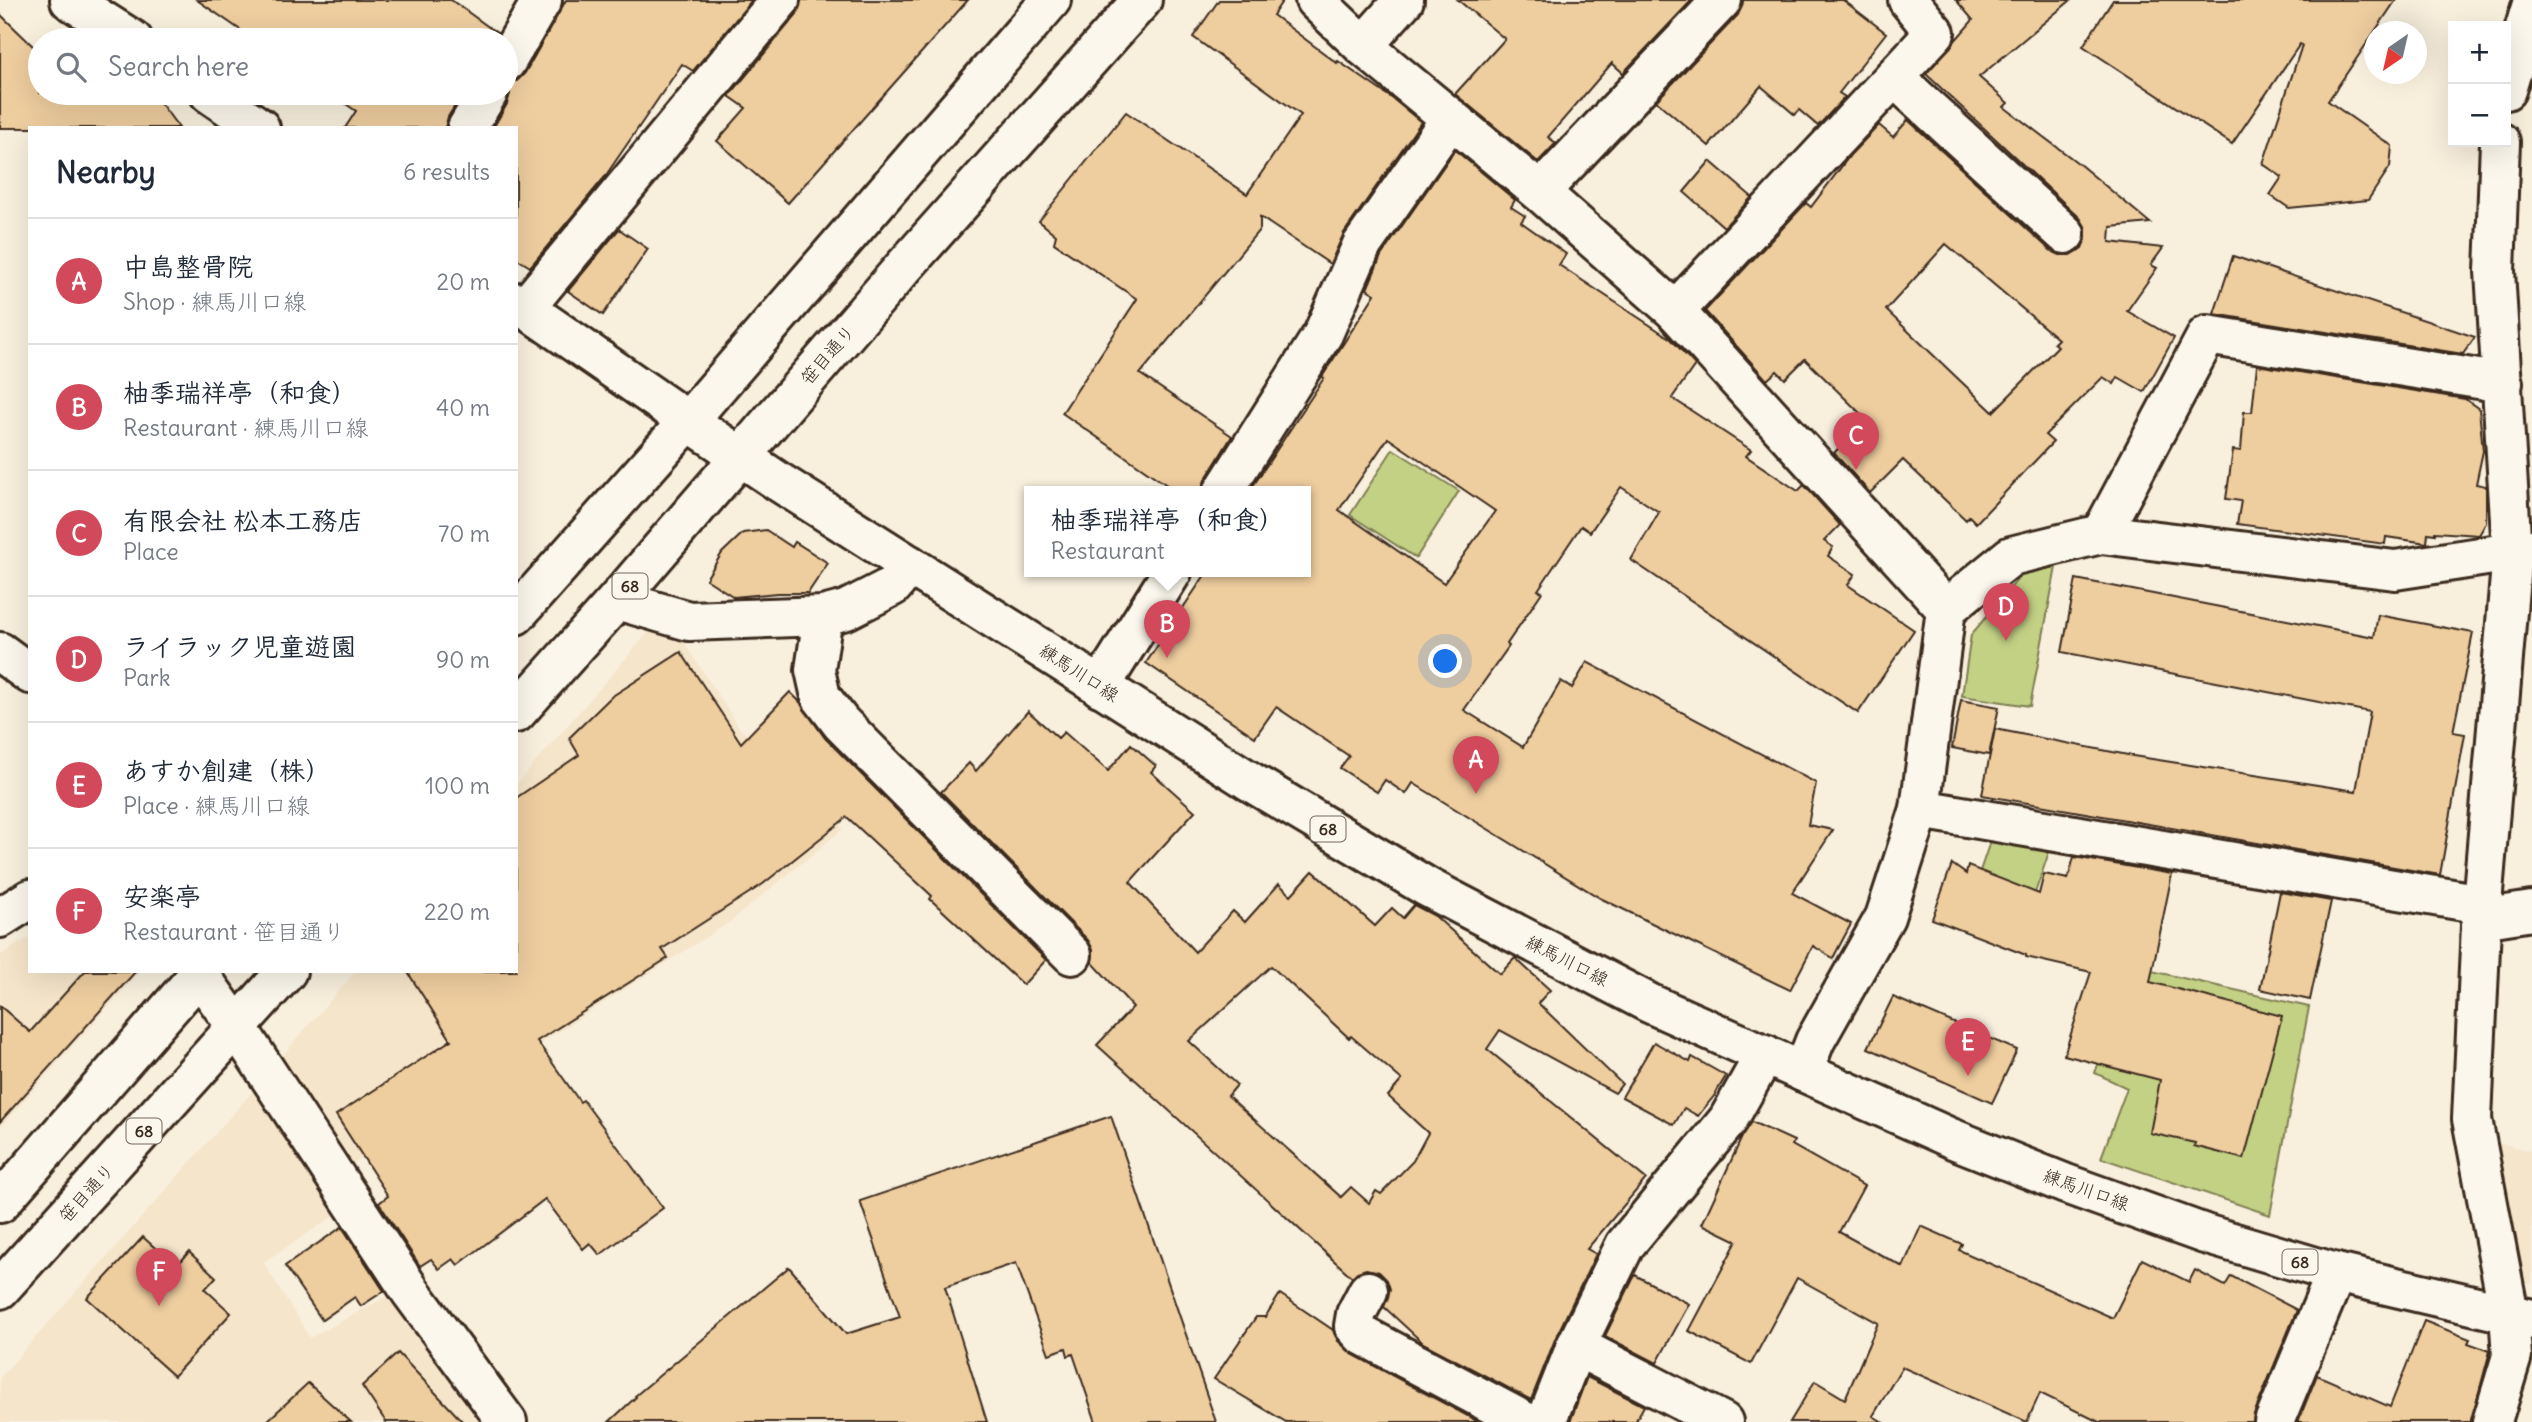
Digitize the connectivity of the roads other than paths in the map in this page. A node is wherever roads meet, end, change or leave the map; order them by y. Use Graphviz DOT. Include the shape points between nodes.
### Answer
graph roads {
  1 [pos="542,0"];
  2 [pos="780,0"];
  3 [pos="1051,0"];
  4 [pos="1142,0"];
  5 [pos="1315,0"];
  6 [pos="1404,0"];
  7 [pos="1723,0"];
  8 [pos="1908,0"];
  9 [pos="81,3"];
  10 [pos="2532,4"];
  11 [pos="116,28"];
  12 [pos="518,41"];
  13 [pos="1363,46"];
  14 [pos="1894,77"];
  15 [pos="2508,84"];
  16 [pos="226,105"];
  17 [pos="481,105"];
  18 [pos="1451,118"];
  19 [pos="257,126"];
  20 [pos="468,126"];
  21 [pos="2500,147"];
  22 [pos="1540,192"];
  23 [pos="2065,234"];
  24 [pos="521,305"];
  25 [pos="1675,312"];
  26 [pos="2502,383"];
  27 [pos="688,421"];
  28 [pos="740,457"];
  29 [pos="1227,486"];
  30 [pos="2101,534"];
  31 [pos="2522,551"];
  32 [pos="910,565"];
  33 [pos="1169,577"];
  34 [pos="617,600"];
  35 [pos="1946,609"];
  36 [pos="518,613"];
  37 [pos="822,616"];
  38 [pos="0,652"];
  39 [pos="28,673"];
  40 [pos="1100,687"];
  41 [pos="518,711"];
  42 [pos="1920,810"];
  43 [pos="28,900"];
  44 [pos="2482,911"];
  45 [pos="2532,911"];
  46 [pos="0,918"];
  47 [pos="1072,955"];
  48 [pos="200,973"];
  49 [pos="285,973"];
  50 [pos="237,1027"];
  51 [pos="1765,1054"];
  52 [pos="1803,1072"];
  53 [pos="0,1203"];
  54 [pos="2336,1273"];
  55 [pos="0,1289"];
  56 [pos="1368,1292"];
  57 [pos="2520,1317"];
  58 [pos="1576,1346"];
  59 [pos="507,1422"];
  60 [pos="1526,1422"];
  61 [pos="1546,1422"];
  62 [pos="1723,1422"];
  63 [pos="2274,1422"];
  64 [pos="2491,1422"];
  1 -- 12 [label="street"];
  2 -- 24 [label="street"];
  3 -- 27 [label="street"];
  4 -- 28 [label="street, 笹目通り"];
  5 -- 13 [label="street"];
  6 -- 13 [label="street"];
  7 -- 22 [label="street"];
  8 -- 14 [label="street" via="1935,33"];
  9 -- 11 [label="street"];
  10 -- 15 [label="street"];
  13 -- 18 [label="street"];
  14 -- 23 [label="street"];
  14 -- 25 [label="street"];
  16 -- 19 [label="street"];
  17 -- 20 [label="street"];
  18 -- 22 [label="street"];
  18 -- 29 [label="street" via="1362,245 1323,334"];
  21 -- 26 [label="street" via="2495,271"];
  22 -- 25 [label="street"];
  24 -- 27 [label="street, 練馬川口線"];
  25 -- 35 [label="street"];
  26 -- 30 [label="street" via="2207,335"];
  26 -- 31 [label="street"];
  27 -- 28 [label="street, 練馬川口線 / 68"];
  27 -- 36 [label="street"];
  28 -- 32 [label="street, 練馬川口線 / 68"];
  28 -- 34 [label="street, 笹目通り / 68"];
  30 -- 31 [label="street" via="2395,570"];
  30 -- 35 [label="street" via="2011,556"];
  31 -- 44 [label="street"];
  32 -- 37 [label="street" via="893,586 846,610"];
  32 -- 40 [label="street, 練馬川口線 / 68"];
  33 -- 40 [label="street"];
  34 -- 37 [label="street" via="689,621"];
  34 -- 41 [label="street, 笹目通り / 68"];
  35 -- 42 [label="street"];
  37 -- 47 [label="street" via="815,670 821,698"];
  38 -- 39 [label="street"];
  40 -- 51 [label="street, 練馬川口線 / 68" via="1427,887 1648,1003"];
  42 -- 44 [label="street"];
  42 -- 52 [label="street" via="1885,917 1815,1041"];
  43 -- 46 [label="street"];
  44 -- 45 [label="street"];
  44 -- 57 [label="street" via="2472,1119"];
  48 -- 50 [label="street"];
  48 -- 53 [label="street"];
  49 -- 50 [label="street, 笹目通り / 68"];
  50 -- 55 [label="street, 笹目通り / 68"];
  50 -- 59 [label="street" via="411,1292"];
  51 -- 52 [label="street, 練馬川口線 / 68"];
  51 -- 58 [label="street" via="1728,1120 1625,1245"];
  52 -- 54 [label="street, 練馬川口線 / 68" via="2066,1184 2206,1234"];
  54 -- 57 [label="street, 練馬川口線 / 68"];
  54 -- 63 [label="street"];
  56 -- 60 [label="street" via="1354,1326 1362,1335"];
  57 -- 64 [label="street"];
  58 -- 61 [label="street"];
  58 -- 62 [label="street"];
}
